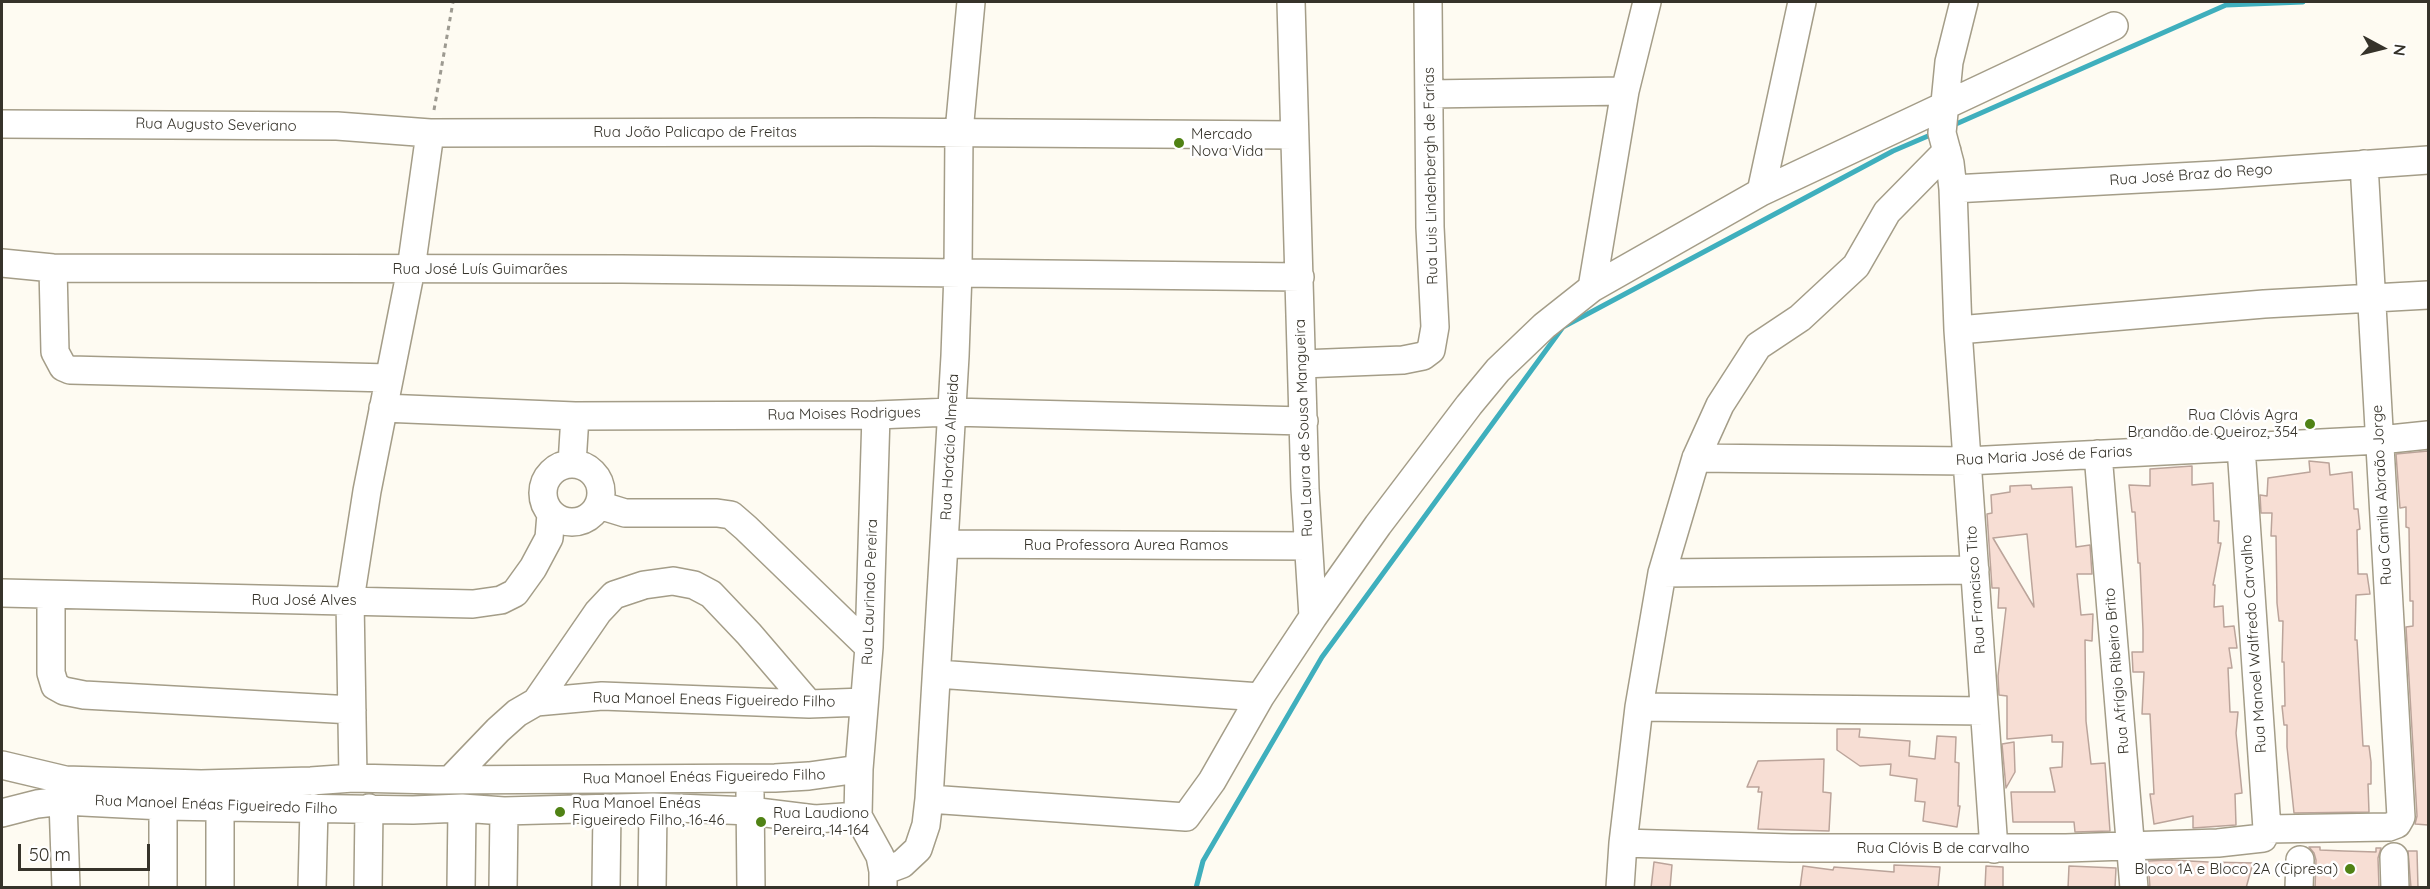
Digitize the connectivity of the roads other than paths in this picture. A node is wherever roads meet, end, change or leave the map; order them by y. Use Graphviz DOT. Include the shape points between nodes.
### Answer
graph roads {
  1 [pos="971,2"];
  2 [pos="1291,2"];
  3 [pos="1428,2"];
  4 [pos="1647,2"];
  5 [pos="1802,2"];
  6 [pos="1964,2"];
  7 [pos="2114,26"];
  8 [pos="1624,91"];
  9 [pos="1429,93"];
  10 [pos="1943,106"];
  11 [pos="2,124"];
  12 [pos="959,132"];
  13 [pos="430,133"];
  14 [pos="1294,135"];
  15 [pos="1947,152"];
  16 [pos="2428,160"];
  17 [pos="2364,164"];
  18 [pos="1953,189"];
  19 [pos="1761,192"];
  20 [pos="2,263"];
  21 [pos="53,268"];
  22 [pos="411,269"];
  23 [pos="958,272"];
  24 [pos="1300,277"];
  25 [pos="1592,288"];
  26 [pos="2428,295"];
  27 [pos="2372,298"];
  28 [pos="1958,330"];
  29 [pos="1302,364"];
  30 [pos="389,378"];
  31 [pos="383,408"];
  32 [pos="951,412"];
  33 [pos="575,416"];
  34 [pos="876,416"];
  35 [pos="1304,421"];
  36 [pos="2428,435"];
  37 [pos="2380,440"];
  38 [pos="2241,447"];
  39 [pos="2098,454"];
  40 [pos="1696,458"];
  41 [pos="1967,461"];
  42 [pos="572,464"];
  43 [pos="599,505"];
  44 [pos="551,514"];
  45 [pos="944,544"];
  46 [pos="1308,546"];
  47 [pos="1975,570"];
  48 [pos="1662,573"];
  49 [pos="2,593"];
  50 [pos="51,596"];
  51 [pos="350,600"];
  52 [pos="1313,617"];
  53 [pos="869,647"];
  54 [pos="937,674"];
  55 [pos="1260,697"];
  56 [pos="536,702"];
  57 [pos="864,702"];
  58 [pos="809,704"];
  59 [pos="1639,707"];
  60 [pos="352,710"];
  61 [pos="1984,711"];
  62 [pos="2,765"];
  63 [pos="859,769"];
  64 [pos="749,777"];
  65 [pos="353,778"];
  66 [pos="450,780"];
  67 [pos="930,799"];
  68 [pos="63,801"];
  69 [pos="220,805"];
  70 [pos="163,806"];
  71 [pos="653,807"];
  72 [pos="314,808"];
  73 [pos="369,808"];
  74 [pos="462,808"];
  75 [pos="607,808"];
  76 [pos="504,811"];
  77 [pos="750,811"];
  78 [pos="2,813"];
  79 [pos="858,816"];
  80 [pos="2397,824"];
  81 [pos="2265,834"];
  82 [pos="1623,843"];
  83 [pos="2130,845"];
  84 [pos="1994,849"];
  85 [pos="2394,857"];
  86 [pos="2300,860"];
  87 [pos="883,879"];
  88 [pos="66,888"];
  89 [pos="163,888"];
  90 [pos="220,888"];
  91 [pos="312,888"];
  92 [pos="368,888"];
  93 [pos="461,888"];
  94 [pos="503,888"];
  95 [pos="606,888"];
  96 [pos="652,888"];
  97 [pos="752,888"];
  98 [pos="1620,888"];
  99 [pos="2134,888"];
  100 [pos="2299,888"];
  101 [pos="2394,888"];
  1 -- 12 [label="street, Rua Horácio Almeida"];
  2 -- 14 [label="street, Rua Laura de Sousa Mangueira"];
  3 -- 9 [label="street, Rua Luis Lindenbergh de Farias"];
  4 -- 8 [label="street"];
  5 -- 19 [label="street"];
  6 -- 10 [label="street, Rua Francisco Tito" via="1948,62"];
  7 -- 10 [label="street"];
  8 -- 9 [label="street"];
  8 -- 25 [label="street"];
  9 -- 29 [label="street, Rua Luis Lindenbergh de Farias" via="1435,327 1431,350 1403,360"];
  10 -- 15 [label="street, Rua Francisco Tito" via="1942,133"];
  10 -- 19 [label="street"];
  11 -- 13 [label="street, Rua Augusto Severiano" via="337,126"];
  12 -- 13 [label="street, Rua João Palicapo de Freitas"];
  12 -- 14 [label="street, Rua João Palicapo de Freitas"];
  12 -- 23 [label="street, Rua Horácio Almeida"];
  13 -- 22 [label="street"];
  14 -- 24 [label="street, Rua Laura de Sousa Mangueira"];
  15 -- 18 [label="street, Rua Francisco Tito"];
  15 -- 40 [label="street" via="1887,212 1856,266 1800,318 1758,346 1720,405"];
  16 -- 17 [label="street, Rua José Braz do Rego"];
  17 -- 18 [label="street, Rua José Braz do Rego"];
  17 -- 27 [label="street, Rua Camila Abraão Jorge"];
  18 -- 28 [label="street, Rua Francisco Tito"];
  19 -- 25 [label="street"];
  20 -- 21 [label="street, Rua José Luís Guimarães"];
  21 -- 22 [label="street, Rua José Luís Guimarães"];
  21 -- 30 [label="street" via="55,352 63,367 78,371"];
  22 -- 23 [label="street, Rua José Luís Guimarães"];
  22 -- 30 [label="street"];
  23 -- 24 [label="street, Rua José Luís Guimarães"];
  23 -- 32 [label="street, Rua Horácio Almeida"];
  24 -- 29 [label="street, Rua Laura de Sousa Mangueira"];
  25 -- 52 [label="street" via="1498,370 1378,525"];
  26 -- 27 [label="street"];
  27 -- 28 [label="street"];
  27 -- 37 [label="street, Rua Camila Abraão Jorge"];
  28 -- 41 [label="street, Rua Francisco Tito"];
  29 -- 35 [label="street, Rua Laura de Sousa Mangueira"];
  30 -- 31 [label="street"];
  31 -- 33 [label="street, Rua Moises Rodrigues"];
  31 -- 51 [label="street"];
  32 -- 34 [label="street, Rua Moises Rodrigues"];
  32 -- 35 [label="street, Rua Moises Rodrigues"];
  32 -- 45 [label="street, Rua Horácio Almeida"];
  33 -- 34 [label="street, Rua Moises Rodrigues"];
  33 -- 42 [label="street"];
  34 -- 53 [label="street, Rua Laurindo Pereira"];
  35 -- 46 [label="street, Rua Laura de Sousa Mangueira"];
  36 -- 37 [label="street, Rua Maria José de Farias"];
  37 -- 38 [label="street, Rua Maria José de Farias"];
  37 -- 80 [label="street, Rua Camila Abraão Jorge" via="2401,817"];
  38 -- 39 [label="street, Rua Maria José de Farias"];
  38 -- 81 [label="street, Rua Manoel Walfredo Carvalho"];
  39 -- 41 [label="street, Rua Maria José de Farias"];
  39 -- 83 [label="street, Rua Afrígio Ribeiro Brito"];
  40 -- 41 [label="street, Rua Maria José de Farias"];
  40 -- 48 [label="street"];
  41 -- 47 [label="street, Rua Francisco Tito"];
  42 -- 43 [label="street" via="584,466 599,482"];
  42 -- 44 [label="street" via="551,472 545,482 545,504"];
  43 -- 44 [label="street" via="583,521 572,523"];
  43 -- 53 [label="street" via="625,513 730,515"];
  44 -- 51 [label="street, Rua José Alves" via="545,546 523,584 506,599 472,604"];
  45 -- 46 [label="street, Rua Professora Aurea Ramos"];
  45 -- 54 [label="street, Rua Horácio Almeida"];
  46 -- 52 [label="street, Rua Laura de Sousa Mangueira"];
  47 -- 48 [label="street"];
  47 -- 61 [label="street, Rua Francisco Tito"];
  48 -- 59 [label="street"];
  49 -- 50 [label="street, Rua José Alves"];
  50 -- 51 [label="street, Rua José Alves"];
  50 -- 60 [label="street" via="51,673 55,686 64,691"];
  51 -- 60 [label="street"];
  52 -- 55 [label="street"];
  53 -- 57 [label="street, Rua Laurindo Pereira"];
  54 -- 55 [label="street"];
  54 -- 67 [label="street, Rua Horácio Almeida"];
  55 -- 67 [label="street" via="1212,781 1186,817"];
  56 -- 58 [label="street, Rua Manoel Eneas Figueiredo Filho" via="602,696"];
  56 -- 58 [label="street" via="614,595 673,581 694,585 711,594"];
  56 -- 66 [label="street, Rua Manoel Eneas Figueiredo Filho" via="498,730"];
  57 -- 58 [label="street, Rua Manoel Eneas Figueiredo Filho"];
  57 -- 63 [label="street, Rua Laurindo Pereira"];
  59 -- 61 [label="street"];
  59 -- 82 [label="street"];
  60 -- 65 [label="street"];
  61 -- 84 [label="street, Rua Francisco Tito"];
  62 -- 65 [label="street, Rua Manoel Enéas Figueiredo Filho" via="64,780 106,783 212,784"];
  63 -- 64 [label="street, Rua Manoel Enéas Figueiredo Filho" via="810,776"];
  63 -- 79 [label="street"];
  64 -- 66 [label="street, Rua Manoel Enéas Figueiredo Filho"];
  64 -- 77 [label="street"];
  65 -- 66 [label="street, Rua Manoel Enéas Figueiredo Filho"];
  67 -- 87 [label="street, Rua Horácio Almeida" via="918,849"];
  68 -- 70 [label="street, Rua Manoel Enéas Figueiredo Filho"];
  68 -- 78 [label="street, Rua Manoel Enéas Figueiredo Filho"];
  68 -- 88 [label="street"];
  69 -- 70 [label="street, Rua Manoel Enéas Figueiredo Filho"];
  69 -- 72 [label="street, Rua Manoel Enéas Figueiredo Filho"];
  69 -- 90 [label="street"];
  70 -- 89 [label="street"];
  71 -- 75 [label="street, Rua Manoel Enéas Figueiredo Filho"];
  71 -- 77 [label="street, Rua Manoel Enéas Figueiredo Filho"];
  71 -- 96 [label="street"];
  72 -- 73 [label="street, Rua Manoel Enéas Figueiredo Filho"];
  72 -- 91 [label="street"];
  73 -- 74 [label="street, Rua Manoel Enéas Figueiredo Filho"];
  73 -- 92 [label="street"];
  74 -- 76 [label="street, Rua Manoel Enéas Figueiredo Filho"];
  74 -- 93 [label="street"];
  75 -- 76 [label="street, Rua Manoel Enéas Figueiredo Filho"];
  75 -- 95 [label="street"];
  76 -- 94 [label="street"];
  77 -- 79 [label="street, Rua Manoel Enéas Figueiredo Filho" via="815,819"];
  77 -- 97 [label="street"];
  79 -- 87 [label="street" via="880,856"];
  80 -- 81 [label="street, Rua Clóvis B de carvalho" via="2389,828"];
  81 -- 83 [label="street, Rua Clóvis B de carvalho" via="2218,843"];
  82 -- 84 [label="street, Rua Clóvis B de carvalho"];
  82 -- 98 [label="street"];
  83 -- 84 [label="street, Rua Clóvis B de carvalho"];
  83 -- 99 [label="street, Rua Afrígio Ribeiro Brito"];
  85 -- 101 [label="street"];
  86 -- 100 [label="street"];
}
